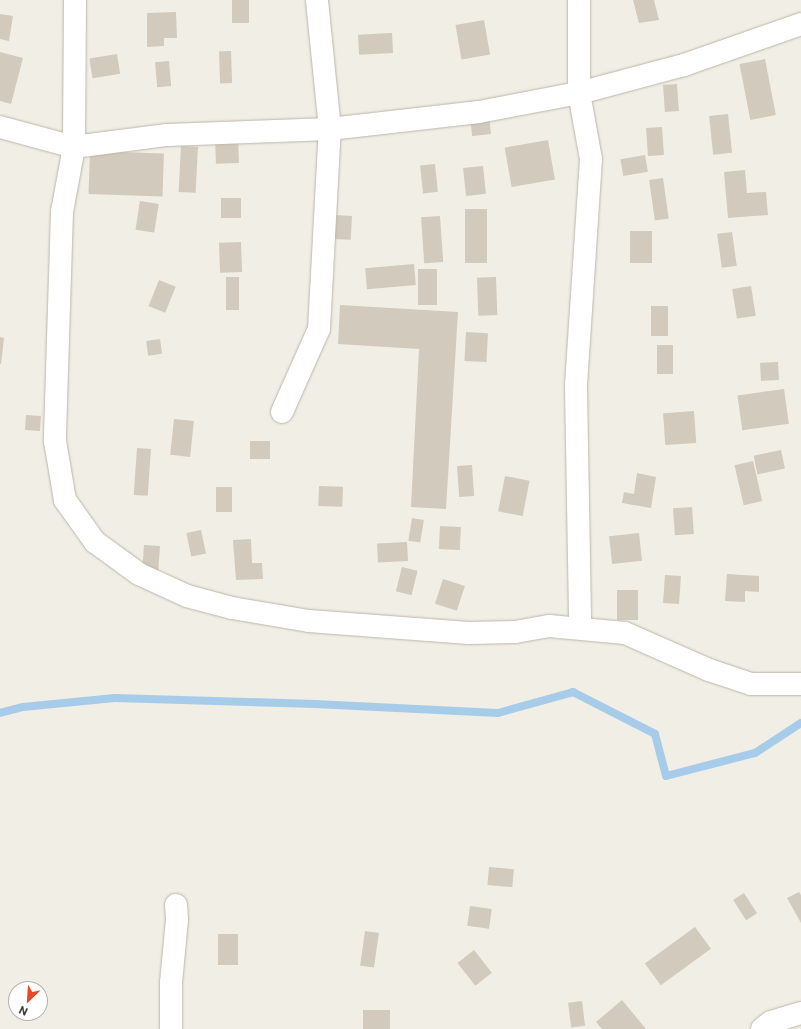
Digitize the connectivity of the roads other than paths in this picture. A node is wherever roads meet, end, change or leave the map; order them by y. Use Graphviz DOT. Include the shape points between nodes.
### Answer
graph roads {
  1 [pos="76,0"];
  2 [pos="317,0"];
  3 [pos="579,0"];
  4 [pos="801,24"];
  5 [pos="579,93"];
  6 [pos="0,128"];
  7 [pos="330,129"];
  8 [pos="74,147"];
  9 [pos="282,412"];
  10 [pos="580,628"];
  11 [pos="801,684"];
  12 [pos="176,905"];
  13 [pos="801,1013"];
  14 [pos="171,1029"];
  15 [pos="762,1029"];
  1 -- 8 [label="street"];
  2 -- 7 [label="street"];
  3 -- 5 [label="street"];
  4 -- 5 [label="street" via="684,65"];
  5 -- 7 [label="street" via="479,112"];
  5 -- 10 [label="street" via="591,159 576,387"];
  6 -- 8 [label="street"];
  7 -- 8 [label="street" via="167,135"];
  7 -- 9 [label="street" via="319,329"];
  8 -- 10 [label="street" via="62,212 55,441 65,500 95,542 139,574 187,596 232,608 309,622 469,633 515,632 549,626"];
  10 -- 11 [label="street" via="625,633 708,670 751,684"];
  12 -- 14 [label="street"];
  13 -- 15 [label="street" via="771,1022"];
}
